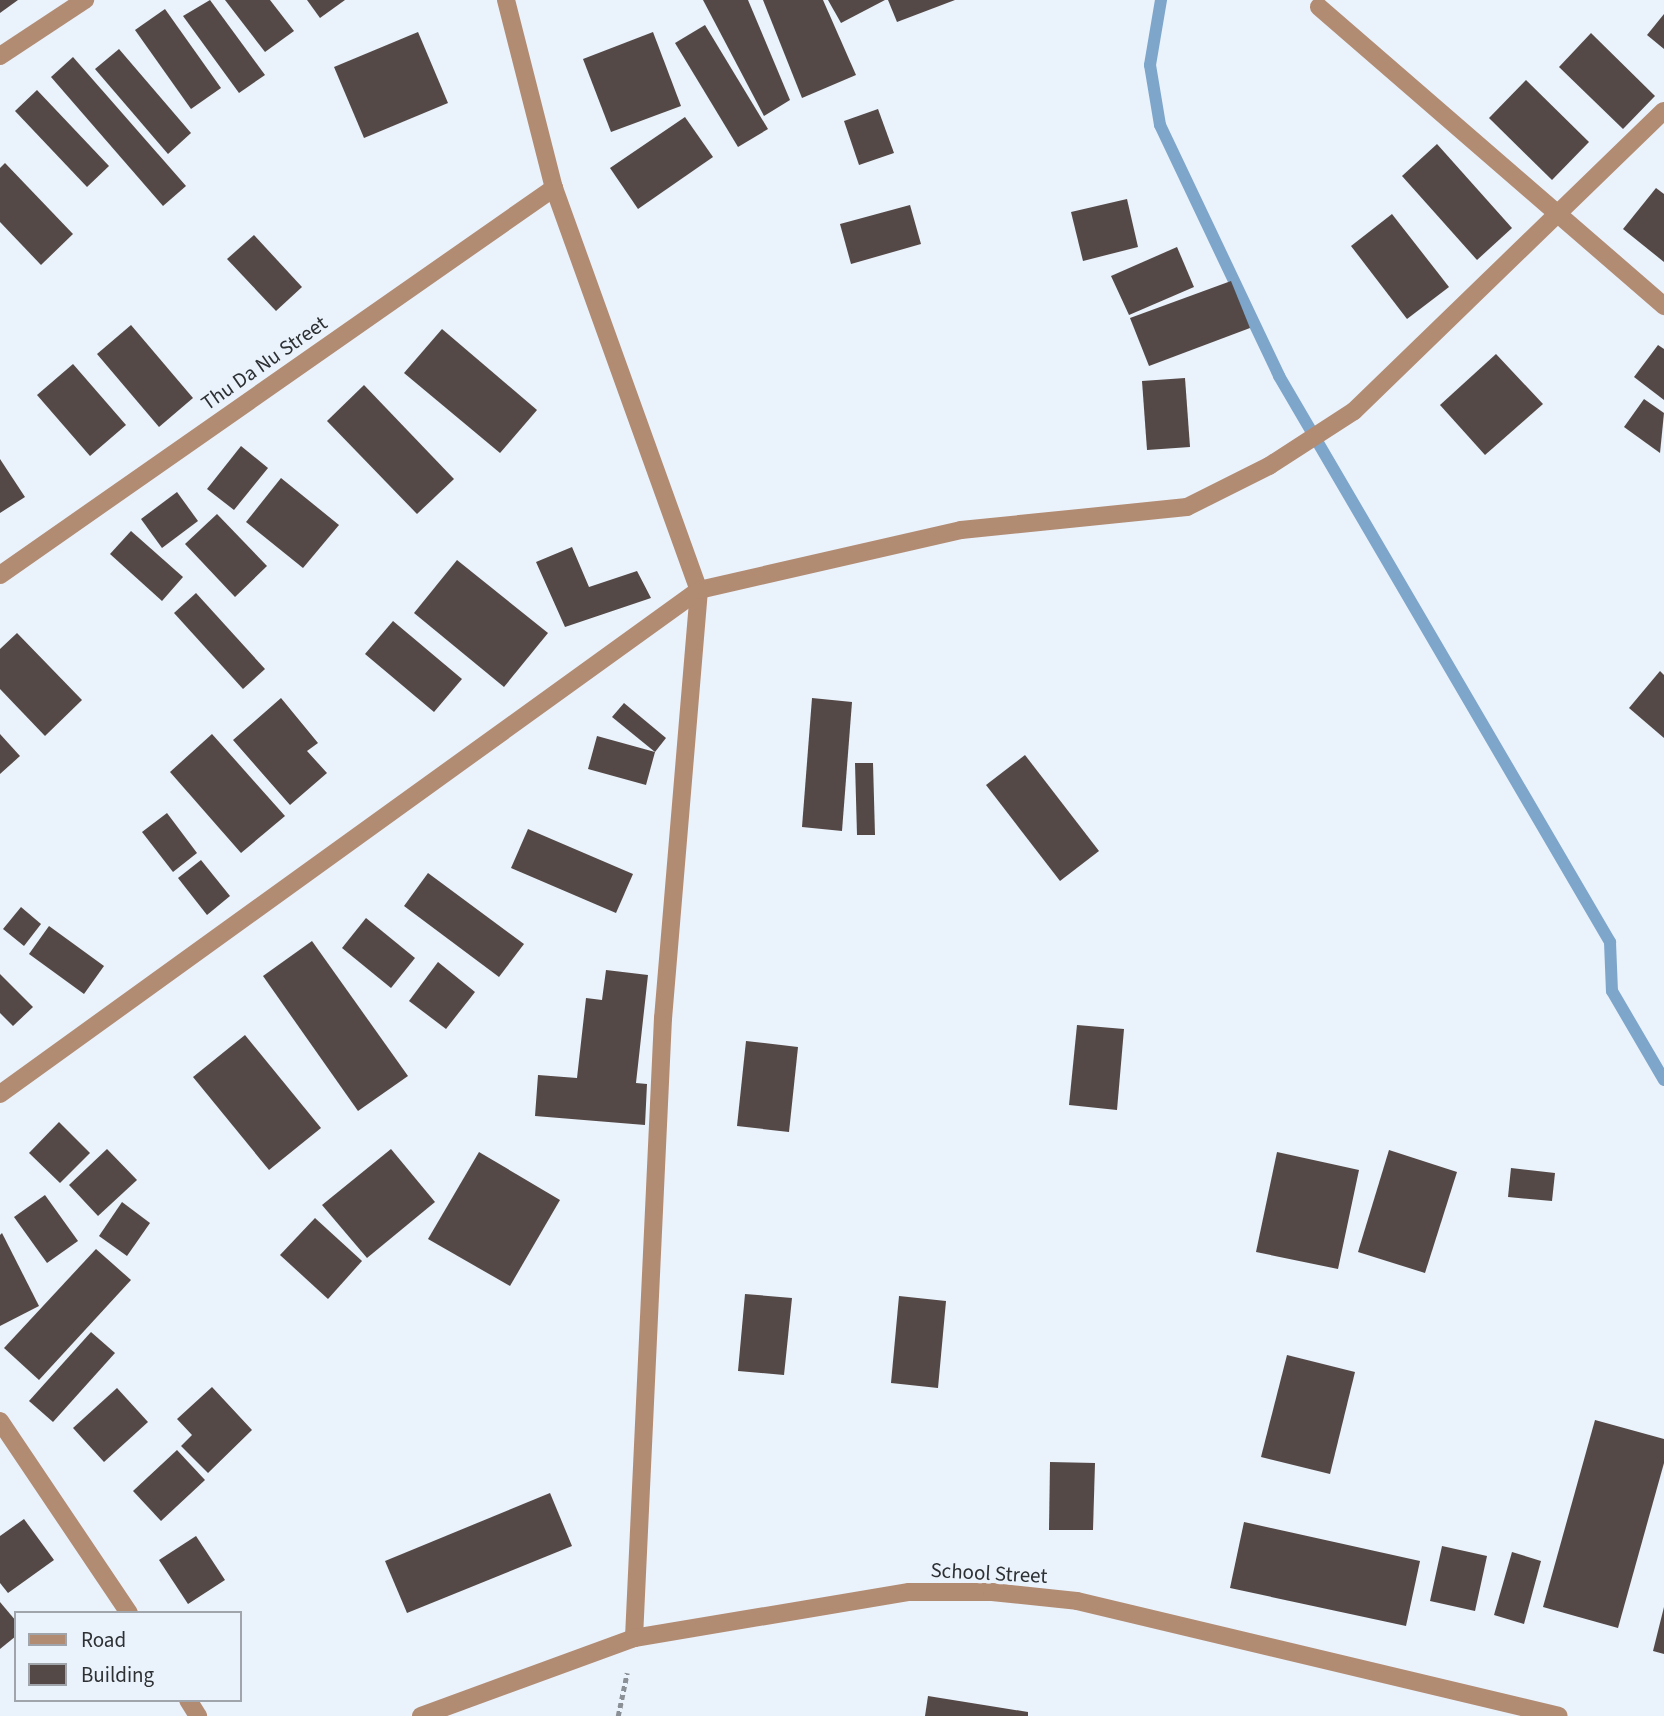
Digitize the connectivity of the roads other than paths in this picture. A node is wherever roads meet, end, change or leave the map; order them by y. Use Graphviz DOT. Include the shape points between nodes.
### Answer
graph roads {
  1 [pos="85,0"];
  2 [pos="506,0"];
  3 [pos="1319,7"];
  4 [pos="0,56"];
  5 [pos="1664,111"];
  6 [pos="554,188"];
  7 [pos="1558,219"];
  8 [pos="1664,306"];
  9 [pos="0,576"];
  10 [pos="699,590"];
  11 [pos="0,1094"];
  12 [pos="0,1421"];
  13 [pos="128,1611"];
  14 [pos="634,1637"];
  15 [pos="421,1716"];
  16 [pos="1558,1716"];
  1 -- 4 [label="street"];
  2 -- 6 [label="street"];
  3 -- 7 [label="street"];
  5 -- 7 [label="street"];
  6 -- 9 [label="street, Thu Da Nu Street"];
  6 -- 10 [label="street"];
  7 -- 8 [label="street"];
  7 -- 10 [label="street" via="1354,411 1269,466 1187,507 961,530"];
  10 -- 11 [label="street"];
  10 -- 14 [label="street" via="663,1018"];
  12 -- 13 [label="street"];
  14 -- 15 [label="street, School Street"];
  14 -- 16 [label="street, School Street" via="909,1592 992,1592 1077,1601"];
}
